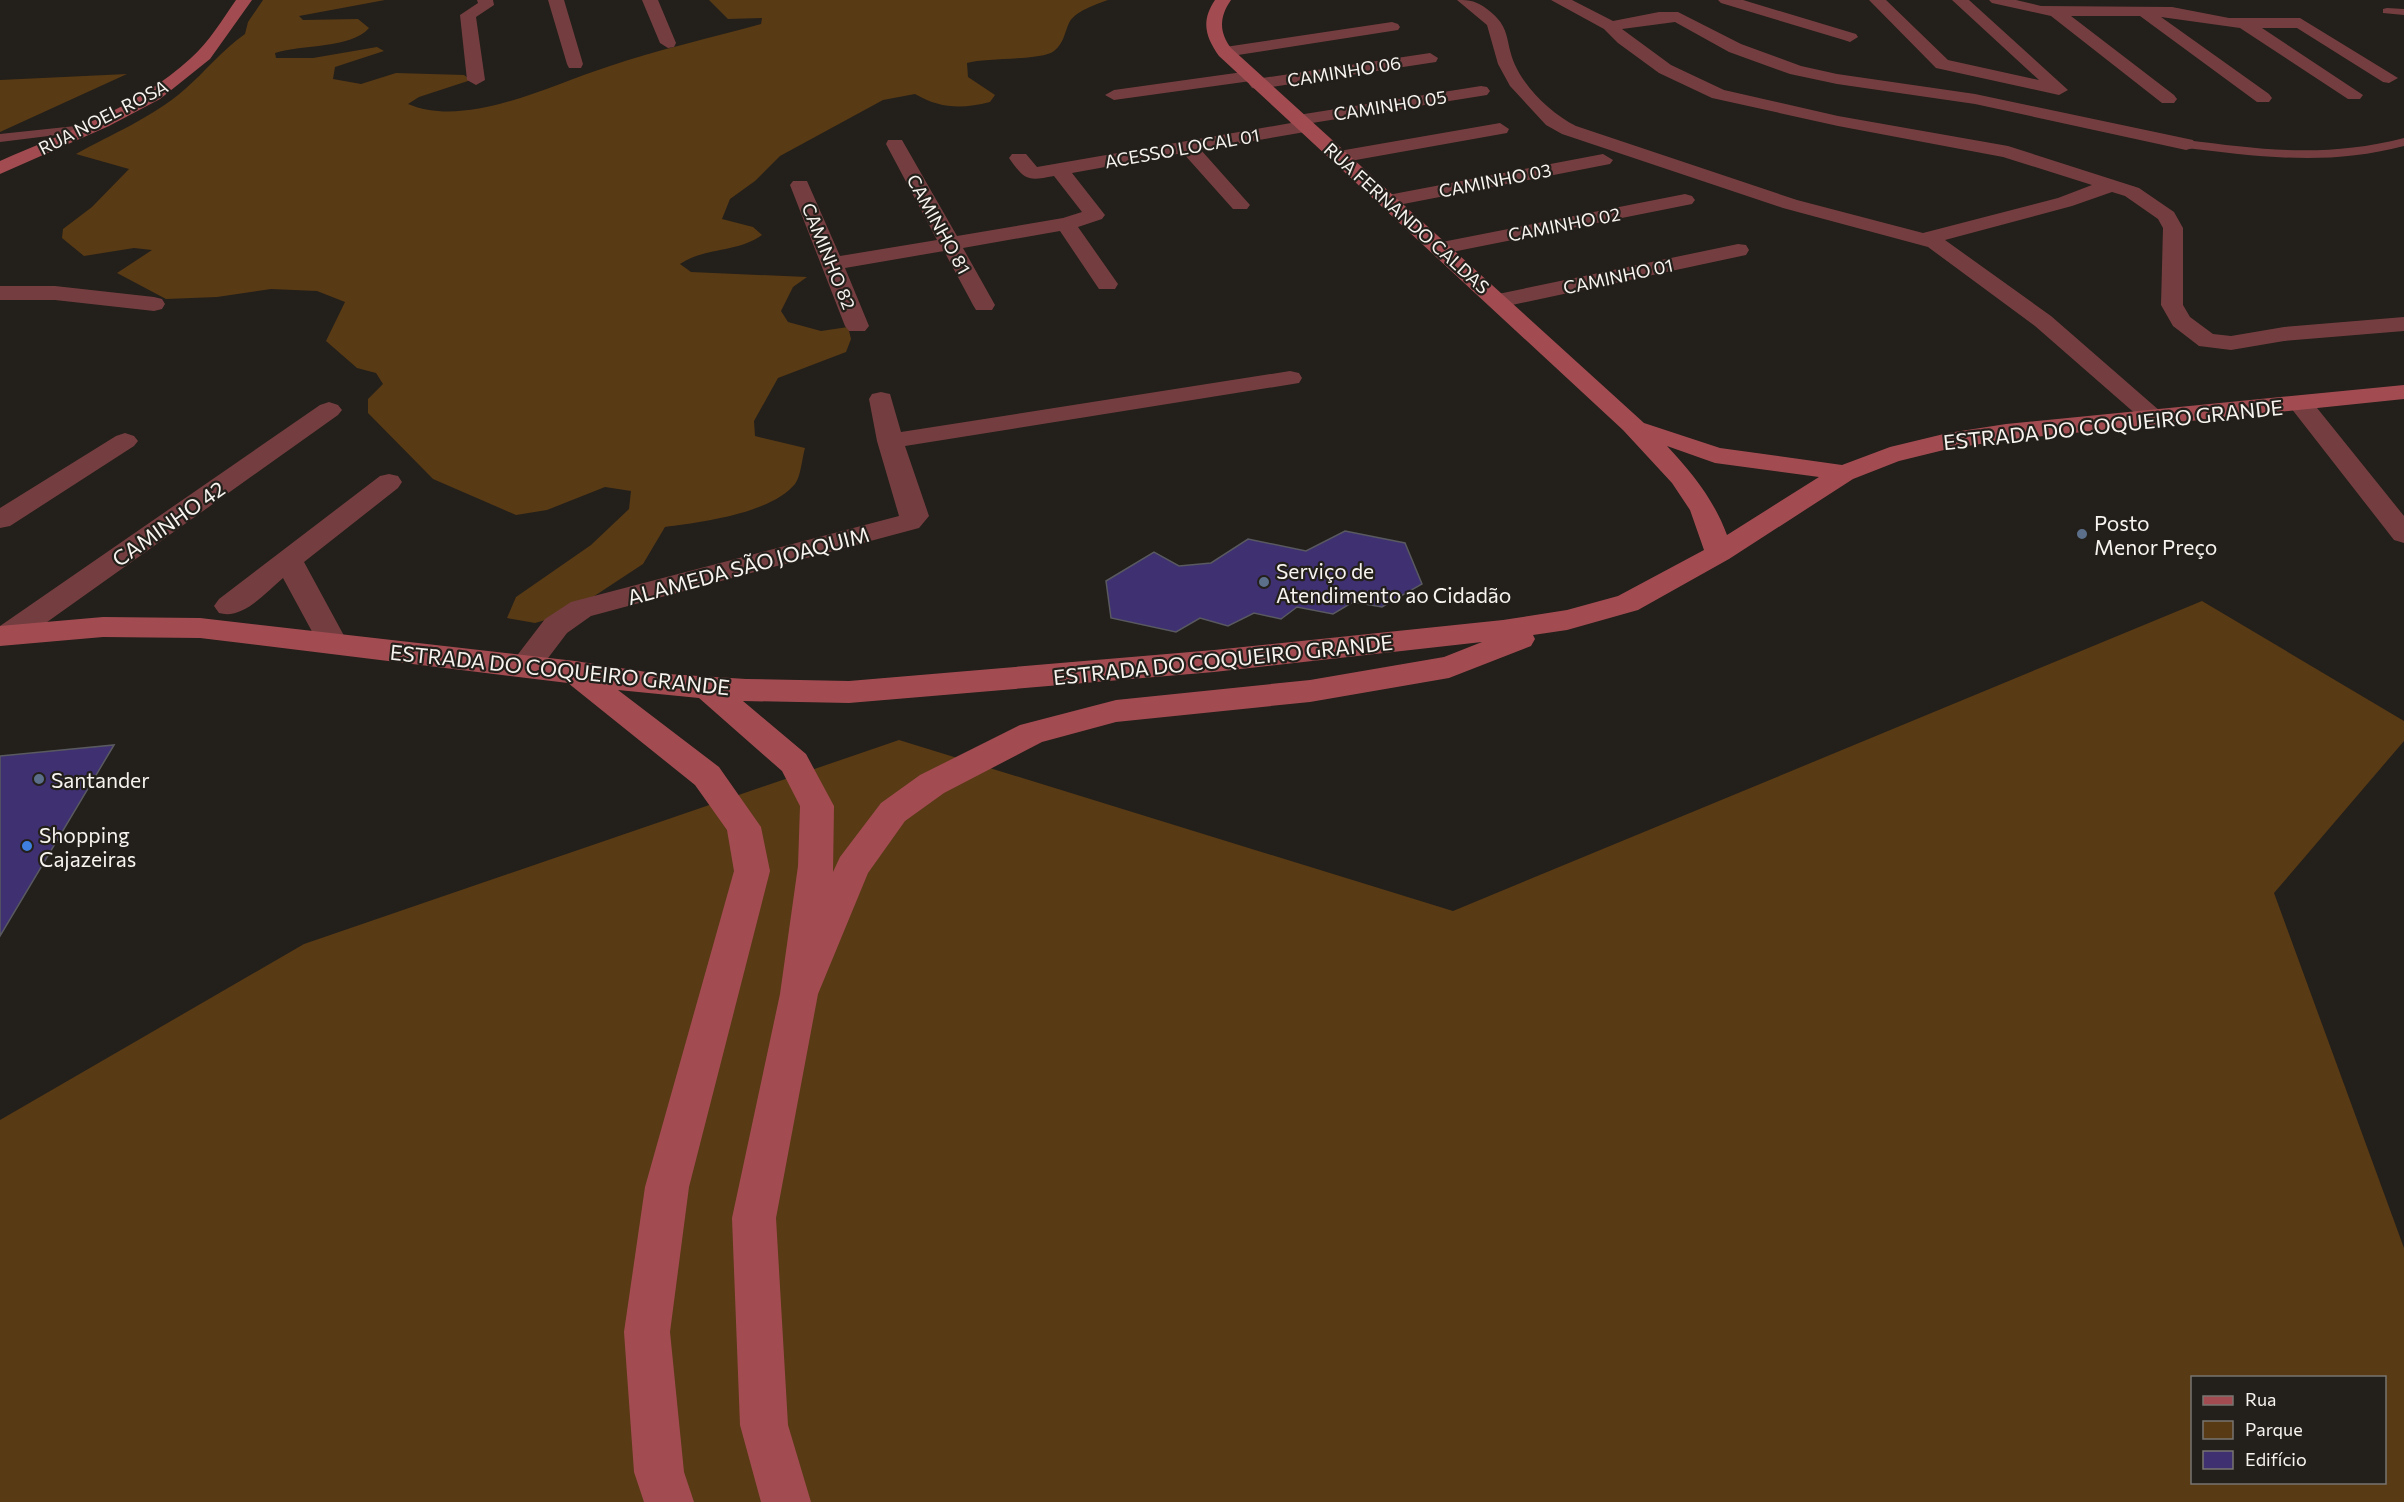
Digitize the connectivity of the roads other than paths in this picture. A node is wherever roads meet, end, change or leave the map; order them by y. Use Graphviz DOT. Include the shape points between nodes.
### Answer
graph roads {
  1 [pos="244,0"];
  2 [pos="485,0"];
  3 [pos="556,0"];
  4 [pos="650,0"];
  5 [pos="1223,0"];
  6 [pos="1465,0"];
  7 [pos="1559,0"];
  8 [pos="1726,0"];
  9 [pos="1877,0"];
  10 [pos="1960,0"];
  11 [pos="1997,0"];
  12 [pos="2386,11"];
  13 [pos="2056,12"];
  14 [pos="2144,12"];
  15 [pos="2404,12"];
  16 [pos="1788,18"];
  17 [pos="1842,18"];
  18 [pos="1875,18"];
  19 [pos="1896,18"];
  20 [pos="2244,23"];
  21 [pos="1610,26"];
  22 [pos="1392,27"];
  23 [pos="1850,37"];
  24 [pos="669,43"];
  25 [pos="1225,52"];
  26 [pos="1431,58"];
  27 [pos="575,63"];
  28 [pos="2389,78"];
  29 [pos="476,80"];
  30 [pos="1254,80"];
  31 [pos="2060,90"];
  32 [pos="1481,91"];
  33 [pos="1114,95"];
  34 [pos="2354,95"];
  35 [pos="2263,98"];
  36 [pos="2168,99"];
  37 [pos="2082,110"];
  38 [pos="1301,123"];
  39 [pos="85,129"];
  40 [pos="1500,129"];
  41 [pos="0,138"];
  42 [pos="2404,142"];
  43 [pos="895,144"];
  44 [pos="2186,144"];
  45 [pos="1188,147"];
  46 [pos="1339,157"];
  47 [pos="1019,158"];
  48 [pos="1603,160"];
  49 [pos="0,168"];
  50 [pos="1059,169"];
  51 [pos="800,185"];
  52 [pos="2112,185"];
  53 [pos="1685,200"];
  54 [pos="1388,201"];
  55 [pos="1240,205"];
  56 [pos="1066,224"];
  57 [pos="1925,238"];
  58 [pos="950,244"];
  59 [pos="1442,249"];
  60 [pos="1738,250"];
  61 [pos="832,264"];
  62 [pos="1107,284"];
  63 [pos="0,293"];
  64 [pos="1498,301"];
  65 [pos="154,304"];
  66 [pos="984,305"];
  67 [pos="2404,324"];
  68 [pos="857,326"];
  69 [pos="1290,378"];
  70 [pos="2404,392"];
  71 [pos="881,399"];
  72 [pos="2300,403"];
  73 [pos="329,410"];
  74 [pos="2155,418"];
  75 [pos="1632,424"];
  76 [pos="125,441"];
  77 [pos="890,441"];
  78 [pos="1715,455"];
  79 [pos="1844,473"];
  80 [pos="1682,478"];
  81 [pos="389,482"];
  82 [pos="2371,495"];
  83 [pos="2404,495"];
  84 [pos="0,520"];
  85 [pos="2404,534"];
  86 [pos="1719,553"];
  87 [pos="288,560"];
  88 [pos="229,606"];
  89 [pos="1567,620"];
  90 [pos="4,635"];
  91 [pos="333,643"];
  92 [pos="525,666"];
  93 [pos="574,672"];
  94 [pos="707,687"];
  95 [pos="799,994"];
  96 [pos="669,1502"];
  97 [pos="786,1502"];
  1 -- 39 [label="main road, RUA NOEL ROSA" via="209,49 179,77"];
  2 -- 29 [label="street" via="486,5 468,15"];
  3 -- 27 [label="street"];
  4 -- 24 [label="street"];
  5 -- 25 [label="main road, RUA FERNANDO CALDAS" via="1211,29"];
  6 -- 57 [label="street" via="1495,23 1506,64 1516,82 1552,121 1569,130 1790,204"];
  7 -- 21 [label="street"];
  8 -- 16 [label="street"];
  9 -- 19 [label="street"];
  10 -- 31 [label="street"];
  11 -- 13 [label="street"];
  12 -- 15 [label="lane"];
  13 -- 14 [label="street"];
  13 -- 36 [label="street"];
  14 -- 20 [label="street" via="2172,12"];
  14 -- 35 [label="street"];
  16 -- 17 [label="street"];
  16 -- 23 [label="street"];
  18 -- 19 [label="street"];
  19 -- 31 [label="street" via="1942,64"];
  20 -- 28 [label="street" via="2300,23"];
  20 -- 34 [label="street"];
  21 -- 44 [label="street" via="1678,17 1735,48 1796,70 1975,99"];
  21 -- 52 [label="street" via="1665,69 1718,94 1805,115 1978,145"];
  22 -- 25 [label="street"];
  25 -- 30 [label="main road, RUA FERNANDO CALDAS"];
  26 -- 30 [label="street, CAMINHO 06"];
  30 -- 33 [label="street, CAMINHO 06"];
  30 -- 38 [label="main road, RUA FERNANDO CALDAS"];
  31 -- 37 [label="street"];
  32 -- 38 [label="street, CAMINHO 05"];
  38 -- 45 [label="street, ACESSO LOCAL 01"];
  38 -- 46 [label="main road, RUA FERNANDO CALDAS"];
  39 -- 41 [label="lane"];
  39 -- 49 [label="main road, RUA NOEL ROSA"];
  40 -- 46 [label="street"];
  42 -- 44 [label="lane" via="2334,154 2260,153"];
  43 -- 58 [label="street, CAMINHO 81"];
  45 -- 50 [label="street, ACESSO LOCAL 01"];
  45 -- 55 [label="street"];
  46 -- 54 [label="main road, RUA FERNANDO CALDAS"];
  47 -- 50 [label="street" via="1032,174"];
  48 -- 54 [label="street, CAMINHO 03"];
  50 -- 56 [label="street" via="1095,215"];
  51 -- 61 [label="street, CAMINHO 82"];
  52 -- 57 [label="street" via="2065,202"];
  52 -- 67 [label="street" via="2132,192 2167,216 2173,228 2172,305 2181,321 2207,340 2230,343 2284,334"];
  53 -- 59 [label="street, CAMINHO 02"];
  54 -- 59 [label="main road, RUA FERNANDO CALDAS"];
  56 -- 58 [label="street"];
  56 -- 62 [label="street"];
  57 -- 74 [label="street" via="2043,321"];
  58 -- 61 [label="street"];
  58 -- 66 [label="street, CAMINHO 81"];
  59 -- 64 [label="main road, RUA FERNANDO CALDAS"];
  60 -- 64 [label="street, CAMINHO 01"];
  61 -- 68 [label="street, CAMINHO 82"];
  63 -- 65 [label="street" via="55,292"];
  64 -- 75 [label="main road, RUA FERNANDO CALDAS"];
  69 -- 77 [label="street"];
  70 -- 72 [label="main road, ESTRADA DO COQUEIRO GRANDE"];
  71 -- 77 [label="street, ALAMEDA SÃO JOAQUIM"];
  72 -- 74 [label="main road, ESTRADA DO COQUEIRO GRANDE"];
  72 -- 82 [label="street"];
  73 -- 90 [label="street, CAMINHO 42"];
  74 -- 79 [label="main road, ESTRADA DO COQUEIRO GRANDE" via="1948,441 1890,455"];
  75 -- 78 [label="main road, RUA FERNANDO CALDAS"];
  75 -- 80 [label="main road, RUA FERNANDO CALDAS"];
  76 -- 84 [label="street"];
  77 -- 92 [label="street, ALAMEDA SÃO JOAQUIM" via="915,516 909,522 581,609 560,621"];
  78 -- 79 [label="main road, RUA FERNANDO CALDAS"];
  78 -- 80 [label="main road"];
  79 -- 86 [label="main road, ESTRADA DO COQUEIRO GRANDE"];
  80 -- 86 [label="main road, RUA FERNANDO CALDAS" via="1704,510"];
  81 -- 87 [label="street"];
  82 -- 83 [label="street"];
  82 -- 85 [label="street"];
  86 -- 89 [label="main road, ESTRADA DO COQUEIRO GRANDE" via="1628,603"];
  87 -- 88 [label="street"];
  87 -- 91 [label="street"];
  89 -- 94 [label="main road, ESTRADA DO COQUEIRO GRANDE" via="1234,659 957,685 849,692"];
  89 -- 95 [label="main road" via="1449,667 1310,691 1116,711 1032,733 932,784 893,812 853,867"];
  90 -- 91 [label="main road, ESTRADA DO COQUEIRO GRANDE" via="102,627 170,627"];
  91 -- 92 [label="main road, ESTRADA DO COQUEIRO GRANDE"];
  92 -- 93 [label="main road, ESTRADA DO COQUEIRO GRANDE"];
  93 -- 94 [label="main road, ESTRADA DO COQUEIRO GRANDE" via="653,684"];
  93 -- 96 [label="main road" via="707,776 744,827 752,871 667,1187 647,1332 659,1472"];
  94 -- 95 [label="main road" via="794,763 817,806 816,866"];
  95 -- 97 [label="main road" via="754,1218 764,1425"];
}
